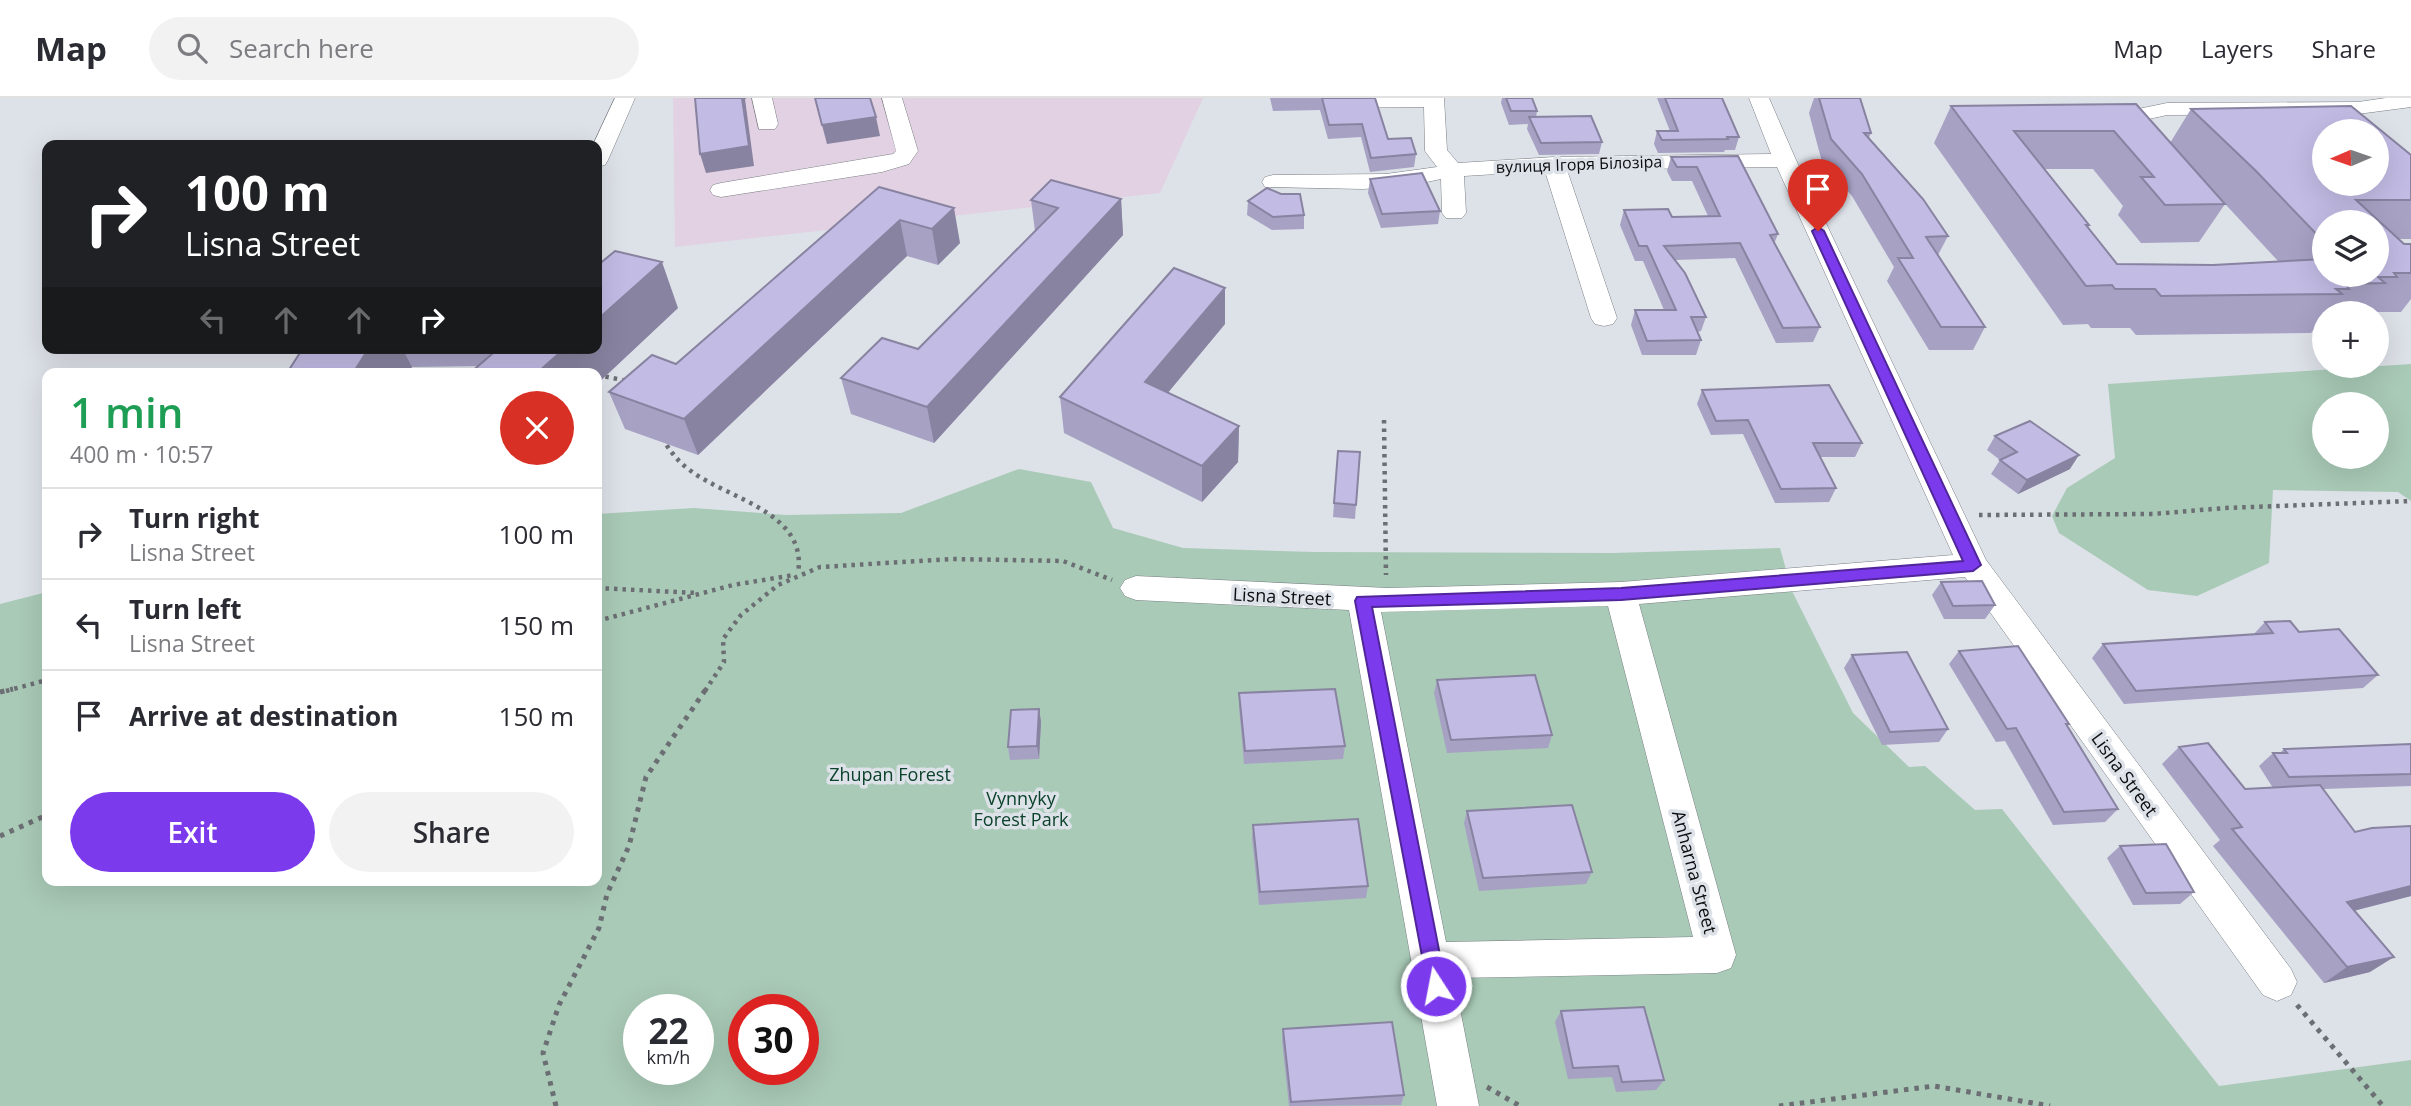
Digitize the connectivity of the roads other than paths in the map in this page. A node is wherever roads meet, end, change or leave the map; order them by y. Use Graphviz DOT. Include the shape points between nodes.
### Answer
graph roads {
  1 [pos="625,98"];
  2 [pos="762,98"];
  3 [pos="892,98"];
  4 [pos="1759,98"];
  5 [pos="1434,99"];
  6 [pos="2411,101"];
  7 [pos="1331,102"];
  8 [pos="2122,119"];
  9 [pos="768,124"];
  10 [pos="602,149"];
  11 [pos="1785,160"];
  12 [pos="1554,164"];
  13 [pos="1452,170"];
  14 [pos="1273,182"];
  15 [pos="721,190"];
  16 [pos="1454,213"];
  17 [pos="1604,318"];
  18 [pos="1973,565"];
  19 [pos="1136,588"];
  20 [pos="1621,594"];
  21 [pos="1375,601"];
  22 [pos="1431,960"];
  23 [pos="2277,982"];
  24 [pos="1458,1106"];
  1 -- 10 [label="street"];
  2 -- 9 [label="street"];
  3 -- 15 [label="street" via="907,151 901,159"];
  4 -- 11 [label="street, Lisna Street"];
  5 -- 7 [label="street"];
  5 -- 13 [label="street" via="1436,151"];
  6 -- 8 [label="street" via="2358,108 2167,109"];
  11 -- 12 [label="street, вулиця Ігоря Білозіра"];
  11 -- 18 [label="street, Lisna Street"];
  12 -- 13 [label="street, вулиця Ігоря Білозіра"];
  12 -- 17 [label="street"];
  13 -- 14 [label="street, вулиця Ігоря Білозіра" via="1399,180"];
  13 -- 16 [label="street"];
  18 -- 20 [label="street, Lisna Street"];
  18 -- 23 [label="street, Lisna Street"];
  19 -- 21 [label="street, Lisna Street"];
  20 -- 21 [label="street, Lisna Street"];
  20 -- 22 [label="street, Anharna Street" via="1717,955"];
  21 -- 22 [label="street"];
  22 -- 24 [label="street"];
}
